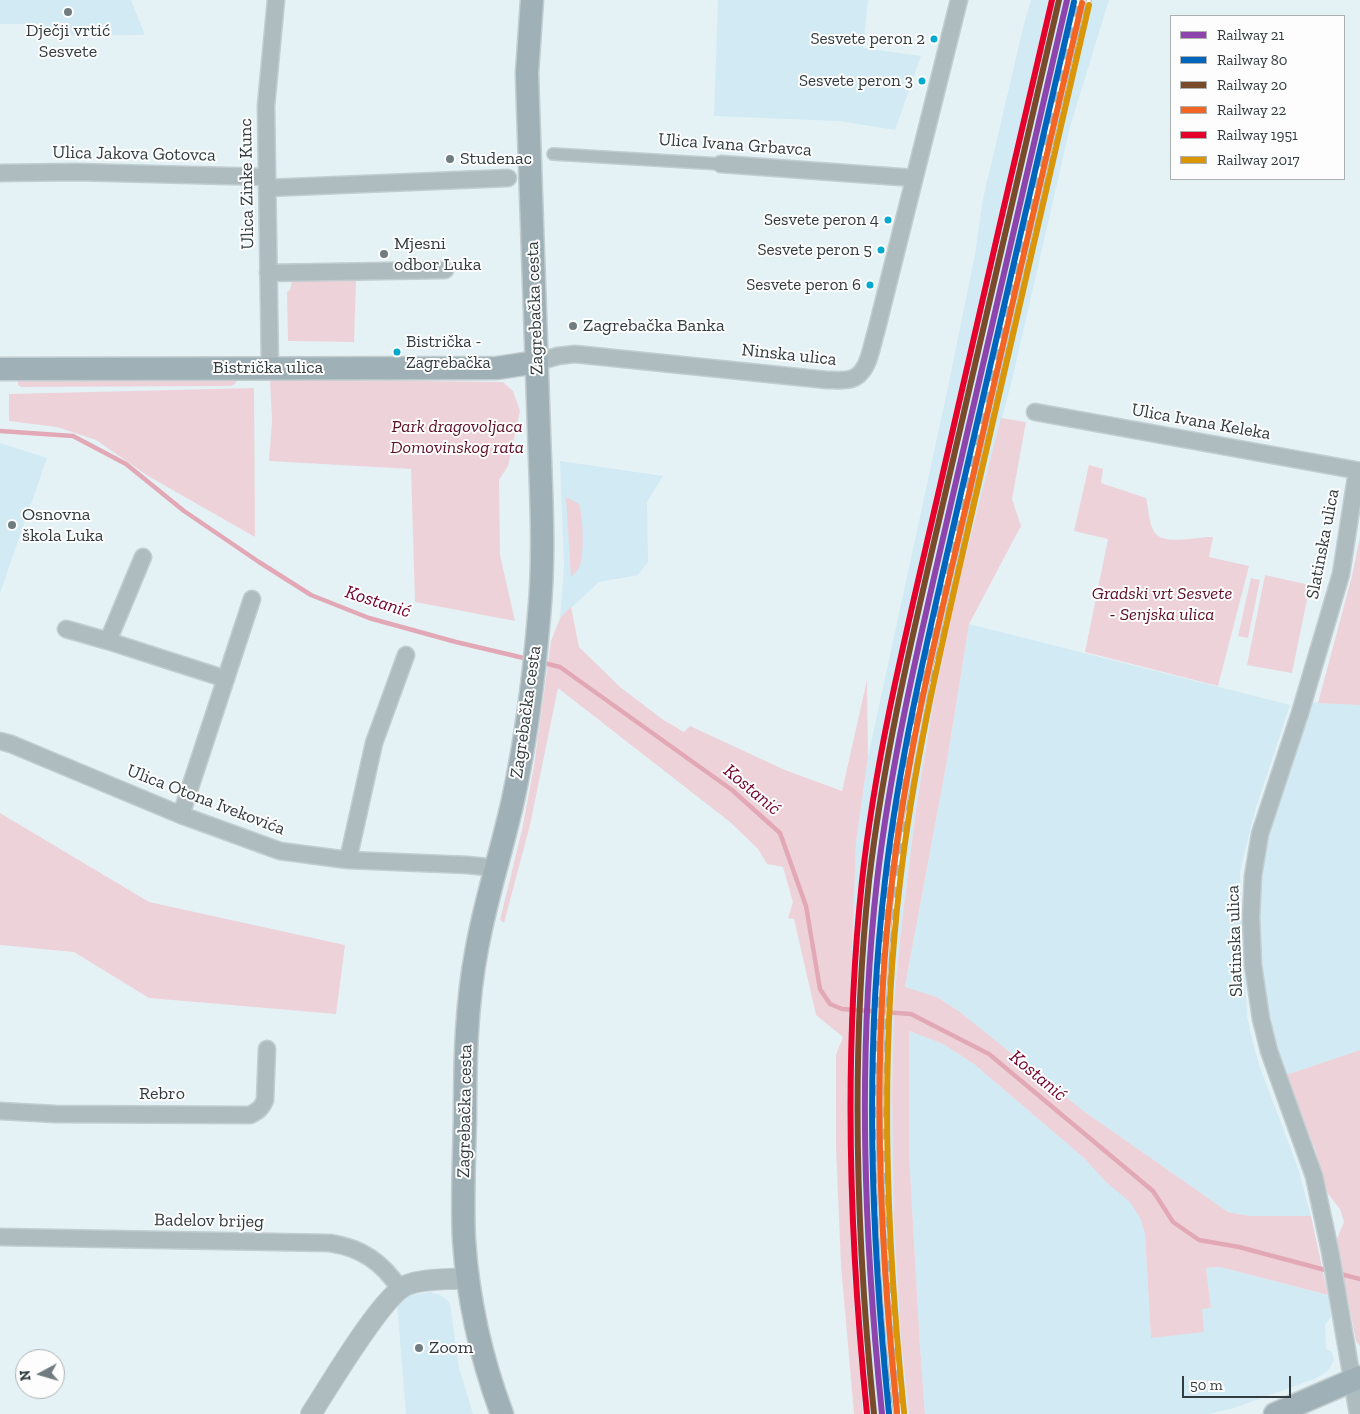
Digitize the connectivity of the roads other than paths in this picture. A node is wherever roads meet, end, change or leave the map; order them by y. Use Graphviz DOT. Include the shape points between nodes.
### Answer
graph roads {
  1 [pos="276,0"];
  2 [pos="532,0"];
  3 [pos="959,0"];
  4 [pos="553,154"];
  5 [pos="721,164"];
  6 [pos="0,173"];
  7 [pos="508,178"];
  8 [pos="914,178"];
  9 [pos="267,182"];
  10 [pos="445,270"];
  11 [pos="268,273"];
  12 [pos="536,362"];
  13 [pos="270,368"];
  14 [pos="0,369"];
  15 [pos="1035,412"];
  16 [pos="1359,471"];
  17 [pos="143,557"];
  18 [pos="252,600"];
  19 [pos="66,629"];
  20 [pos="108,641"];
  21 [pos="406,655"];
  22 [pos="226,680"];
  23 [pos="0,741"];
  24 [pos="181,815"];
  25 [pos="348,860"];
  26 [pos="496,868"];
  27 [pos="267,1049"];
  28 [pos="0,1111"];
  29 [pos="0,1237"];
  30 [pos="468,1278"];
  31 [pos="400,1289"];
  32 [pos="1356,1379"];
  33 [pos="311,1414"];
  34 [pos="502,1414"];
  35 [pos="1275,1414"];
  36 [pos="1358,1414"];
  1 -- 9 [label="street, Ulica Zinke Kunc" via="267,90"];
  2 -- 12 [label="main road, Zagrebačka cesta" via="528,106"];
  3 -- 8 [label="street, Ninska ulica"];
  4 -- 5 [label="street, Ulica Ivana Grbavca"];
  5 -- 8 [label="street, Ulica Ivana Grbavca"];
  6 -- 9 [label="street, Ulica Jakova Gotovca" via="76,172"];
  7 -- 9 [label="street, Ulica Jakova Gotovca"];
  8 -- 12 [label="street, Ninska ulica" via="868,358 864,369 853,378 827,380 575,354"];
  9 -- 11 [label="street, Ulica Zinke Kunc"];
  10 -- 11 [label="street"];
  11 -- 13 [label="street, Ulica Zinke Kunc"];
  12 -- 13 [label="main road, Bistrička ulica" via="497,368"];
  12 -- 26 [label="main road, Zagrebačka cesta" via="542,580 521,757"];
  13 -- 14 [label="main road, Bistrička ulica"];
  15 -- 16 [label="street, Ulica Ivana Keleka"];
  16 -- 32 [label="street, Slatinska ulica" via="1341,574 1260,834 1251,897 1253,965 1261,1019 1268,1051 1314,1176"];
  17 -- 20 [label="street"];
  18 -- 22 [label="street"];
  19 -- 20 [label="street"];
  20 -- 22 [label="street"];
  21 -- 25 [label="street" via="374,743"];
  22 -- 24 [label="street"];
  23 -- 24 [label="street, Ulica Otona Ivekovića"];
  24 -- 25 [label="street, Ulica Otona Ivekovića" via="280,851"];
  25 -- 26 [label="street, Ulica Otona Ivekovića"];
  26 -- 30 [label="main road, Zagrebačka cesta" via="476,950 467,1022 464,1238"];
  27 -- 28 [label="street, Rebro" via="265,1100 258,1111 250,1115"];
  29 -- 31 [label="street, Badelov brijeg" via="346,1245 366,1254"];
  30 -- 31 [label="street" via="423,1282"];
  30 -- 34 [label="main road, Zagrebačka cesta" via="484,1362"];
  31 -- 33 [label="street" via="381,1310"];
  32 -- 35 [label="main road"];
  32 -- 36 [label="street, Slatinska ulica"];
}
